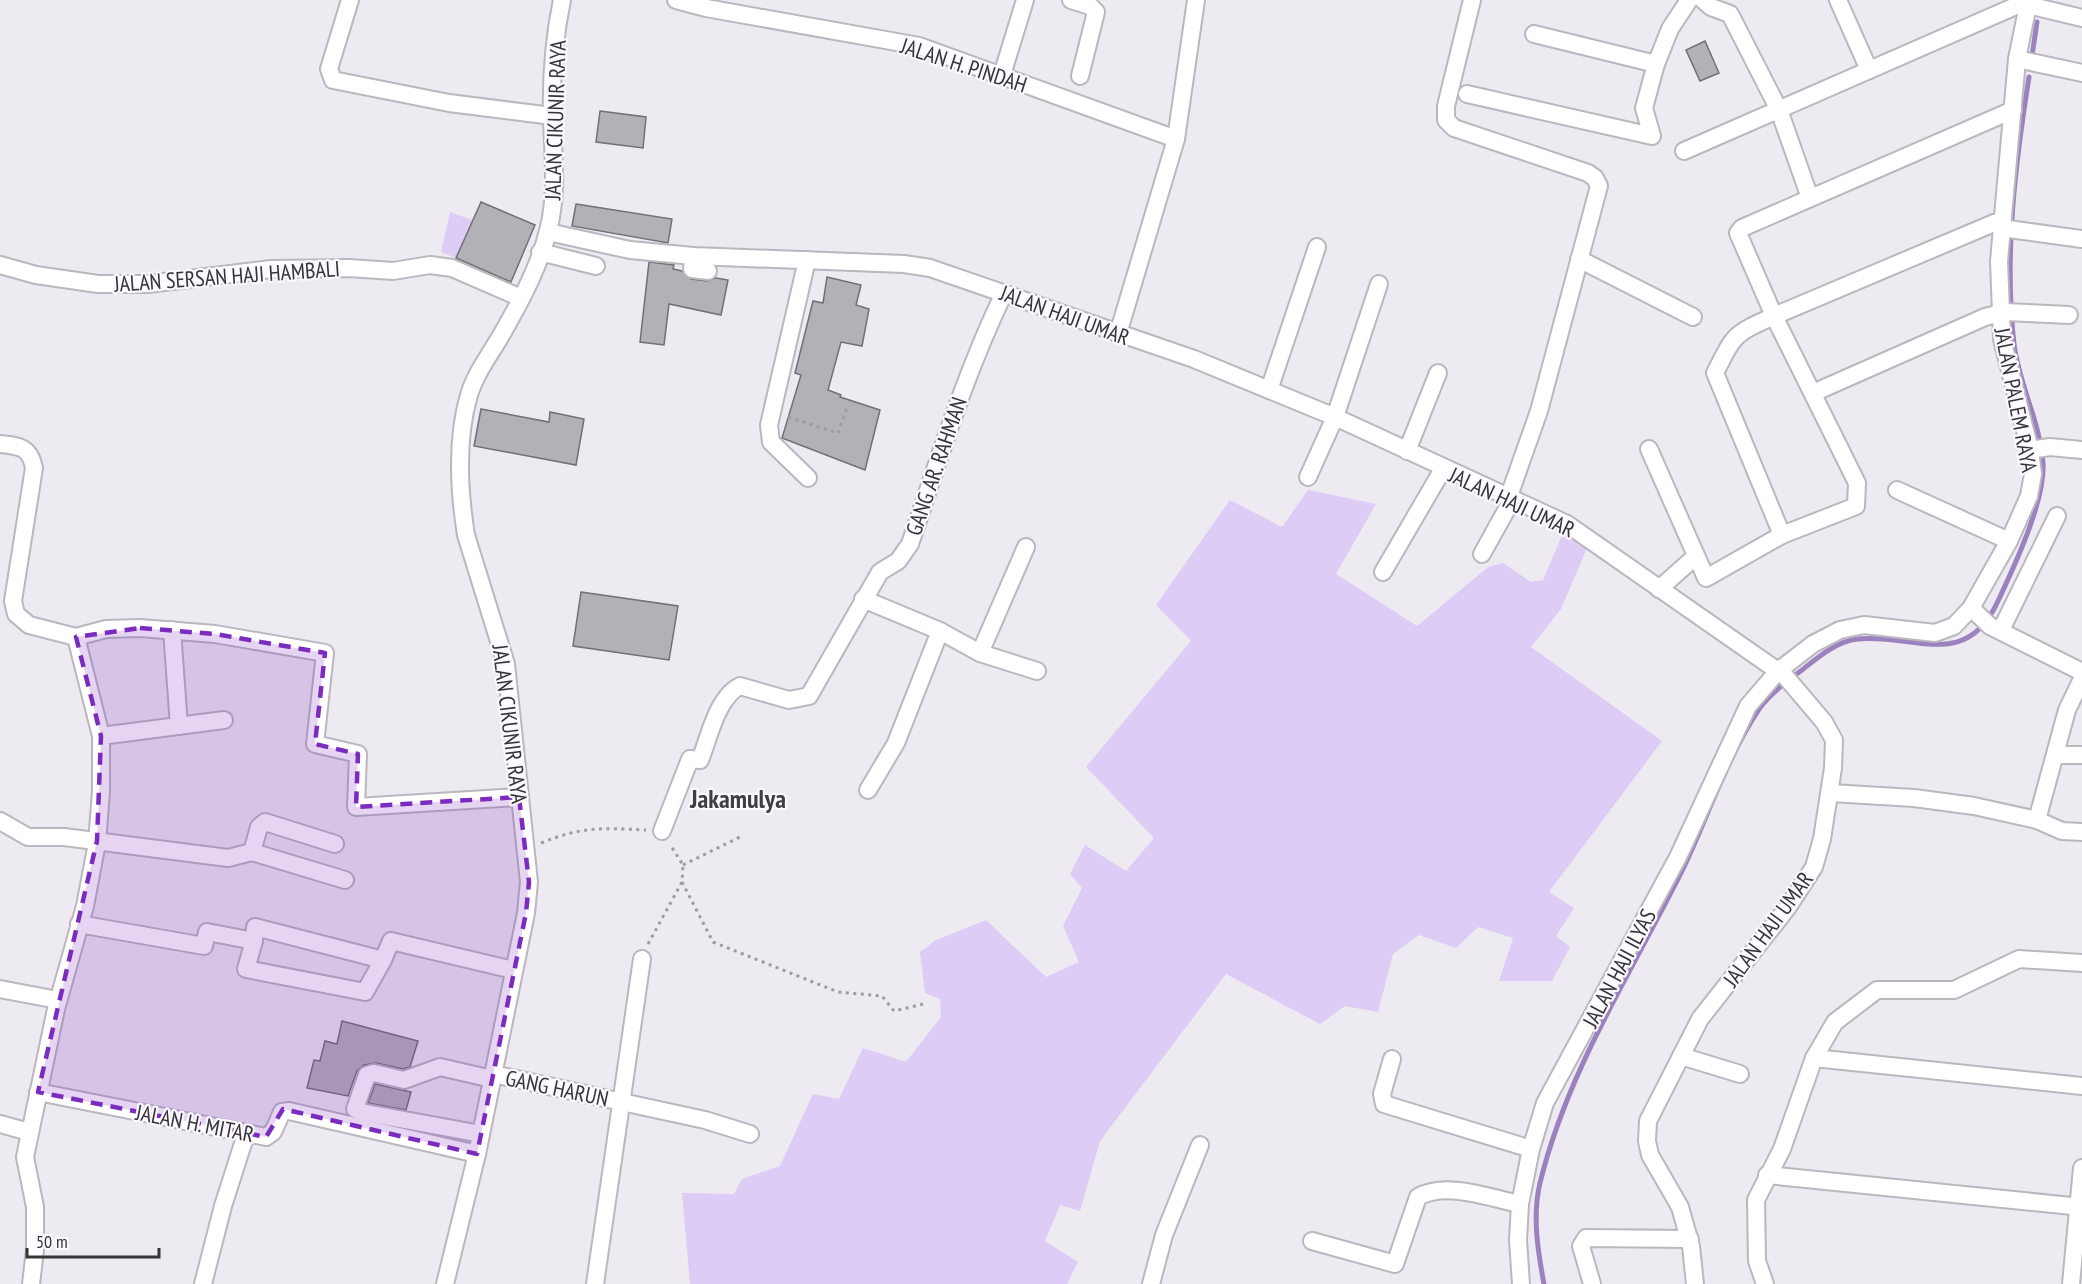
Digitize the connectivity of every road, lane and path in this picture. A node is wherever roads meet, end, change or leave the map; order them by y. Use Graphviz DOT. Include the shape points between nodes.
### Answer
graph roads {
  1 [pos="350,0"];
  2 [pos="562,0"];
  3 [pos="676,0"];
  4 [pos="1025,0"];
  5 [pos="1071,0"];
  6 [pos="1196,0"];
  7 [pos="1472,0"];
  8 [pos="1689,0"];
  9 [pos="1703,0"];
  10 [pos="1838,0"];
  11 [pos="2029,3"];
  12 [pos="2082,18"];
  13 [pos="1534,34"];
  14 [pos="2017,59"];
  15 [pos="1656,64"];
  16 [pos="1869,70"];
  17 [pos="2082,73"];
  18 [pos="1002,75"];
  19 [pos="1080,76"];
  20 [pos="1467,94"];
  21 [pos="1779,110"];
  22 [pos="2013,110"];
  23 [pos="552,116"];
  24 [pos="1176,139"];
  25 [pos="1684,151"];
  26 [pos="1810,198"];
  27 [pos="2007,227"];
  28 [pos="548,232"];
  29 [pos="2082,239"];
  30 [pos="1317,247"];
  31 [pos="540,252"];
  32 [pos="693,256"];
  33 [pos="1579,259"];
  34 [pos="807,260"];
  35 [pos="0,265"];
  36 [pos="596,266"];
  37 [pos="708,271"];
  38 [pos="1379,284"];
  39 [pos="1004,293"];
  40 [pos="521,298"];
  41 [pos="2008,313"];
  42 [pos="2069,315"];
  43 [pos="1774,316"];
  44 [pos="1693,317"];
  45 [pos="1118,334"];
  46 [pos="1438,373"];
  47 [pos="1269,390"];
  48 [pos="1813,393"];
  49 [pos="848,405"];
  50 [pos="772,412"];
  51 [pos="1335,417"];
  52 [pos="0,444"];
  53 [pos="1649,449"];
  54 [pos="2038,449"];
  55 [pos="2082,450"];
  56 [pos="1407,451"];
  57 [pos="1443,469"];
  58 [pos="1308,477"];
  59 [pos="808,478"];
  60 [pos="1897,490"];
  61 [pos="1511,497"];
  62 [pos="2057,516"];
  63 [pos="1782,535"];
  64 [pos="2009,541"];
  65 [pos="1026,547"];
  66 [pos="1482,554"];
  67 [pos="1696,556"];
  68 [pos="1383,572"];
  69 [pos="1659,589"];
  70 [pos="863,599"];
  71 [pos="1985,619"];
  72 [pos="172,630"];
  73 [pos="940,631"];
  74 [pos="76,637"];
  75 [pos="980,652"];
  76 [pos="1036,671"];
  77 [pos="2082,672"];
  78 [pos="1786,677"];
  79 [pos="2082,679"];
  80 [pos="224,720"];
  81 [pos="179,726"];
  82 [pos="101,736"];
  83 [pos="2056,755"];
  84 [pos="2082,755"];
  85 [pos="868,790"];
  86 [pos="1831,793"];
  87 [pos="519,797"];
  88 [pos="2037,820"];
  89 [pos="0,821"];
  90 [pos="662,831"];
  91 [pos="2082,832"];
  92 [pos="742,836"];
  93 [pos="97,843"];
  94 [pos="335,844"];
  95 [pos="526,849"];
  96 [pos="252,852"];
  97 [pos="683,865"];
  98 [pos="345,879"];
  99 [pos="682,882"];
  100 [pos="80,924"];
  101 [pos="254,941"];
  102 [pos="642,959"];
  103 [pos="383,960"];
  104 [pos="2082,963"];
  105 [pos="513,970"];
  106 [pos="0,988"];
  107 [pos="58,1000"];
  108 [pos="923,1004"];
  109 [pos="1681,1056"];
  110 [pos="1814,1058"];
  111 [pos="1392,1059"];
  112 [pos="1740,1074"];
  113 [pos="492,1076"];
  114 [pos="2082,1086"];
  115 [pos="38,1092"];
  116 [pos="621,1102"];
  117 [pos="0,1124"];
  118 [pos="28,1131"];
  119 [pos="246,1134"];
  120 [pos="481,1134"];
  121 [pos="750,1134"];
  122 [pos="1200,1145"];
  123 [pos="1531,1149"];
  124 [pos="477,1154"];
  125 [pos="2082,1168"];
  126 [pos="1767,1175"];
  127 [pos="1520,1204"];
  128 [pos="2080,1207"];
  129 [pos="1690,1239"];
  130 [pos="1312,1241"];
  131 [pos="32,1284"];
  132 [pos="203,1284"];
  133 [pos="445,1284"];
  134 [pos="595,1284"];
  135 [pos="1151,1284"];
  136 [pos="1521,1284"];
  137 [pos="1592,1284"];
  138 [pos="1695,1284"];
  139 [pos="1765,1284"];
  140 [pos="2072,1284"];
  1 -- 23 [label="street" via="329,69 333,80 449,103"];
  2 -- 23 [label="street, JALAN CIKUNIR RAYA" via="554,52"];
  3 -- 18 [label="street, JALAN H. PINDAH" via="919,46"];
  4 -- 18 [label="street"];
  5 -- 19 [label="street" via="1096,12"];
  6 -- 24 [label="street"];
  7 -- 33 [label="street" via="1446,120 1454,128 1595,178 1598,194"];
  8 -- 15 [label="street" via="1670,29"];
  9 -- 21 [label="street" via="1730,14"];
  10 -- 16 [label="street"];
  11 -- 12 [label="street"];
  11 -- 14 [label="street, JALAN PALEM RAYA"];
  11 -- 16 [label="street" via="2018,4"];
  13 -- 15 [label="street"];
  14 -- 17 [label="street"];
  14 -- 22 [label="street, JALAN PALEM RAYA"];
  15 -- 20 [label="street" via="1644,108 1652,136"];
  16 -- 21 [label="street"];
  18 -- 24 [label="street, JALAN H. PINDAH"];
  21 -- 25 [label="street"];
  21 -- 26 [label="street"];
  22 -- 26 [label="street"];
  22 -- 27 [label="street, JALAN PALEM RAYA"];
  23 -- 28 [label="street, JALAN CIKUNIR RAYA" via="555,197"];
  24 -- 45 [label="street"];
  26 -- 43 [label="street" via="1738,233"];
  27 -- 29 [label="street"];
  27 -- 41 [label="street, JALAN PALEM RAYA"];
  27 -- 43 [label="street" via="1994,223"];
  28 -- 31 [label="street, JALAN CIKUNIR RAYA"];
  28 -- 32 [label="street, JALAN HAJI UMAR" via="630,250"];
  30 -- 47 [label="street"];
  31 -- 36 [label="street"];
  31 -- 40 [label="street, JALAN CIKUNIR RAYA"];
  32 -- 34 [label="street, JALAN HAJI UMAR"];
  32 -- 37 [label="street" via="692,269"];
  33 -- 44 [label="street"];
  33 -- 61 [label="street" via="1539,411"];
  34 -- 39 [label="street, JALAN HAJI UMAR" via="930,268"];
  34 -- 50 [label="street"];
  35 -- 40 [label="street, JALAN SERSAN HAJI HAMBALI" via="98,284 148,284 271,269 393,270 430,265 452,268"];
  38 -- 51 [label="street"];
  39 -- 45 [label="street, JALAN HAJI UMAR"];
  39 -- 70 [label="street, GANG AR. RAHMAN" via="969,373 910,544 898,561 880,572"];
  40 -- 87 [label="street, JALAN CIKUNIR RAYA" via="469,395 460,480 466,535 506,664"];
  41 -- 42 [label="street"];
  41 -- 48 [label="street" via="1937,336"];
  41 -- 54 [label="street, JALAN PALEM RAYA" via="2002,339"];
  43 -- 48 [label="street"];
  43 -- 63 [label="street" via="1739,332 1715,373"];
  45 -- 47 [label="street, JALAN HAJI UMAR"];
  46 -- 56 [label="street"];
  47 -- 51 [label="street, JALAN HAJI UMAR"];
  48 -- 63 [label="street" via="1857,483 1856,506"];
  49 -- 50 [label="path" via="838,433"];
  50 -- 59 [label="street" via="771,442"];
  51 -- 56 [label="street, JALAN HAJI UMAR"];
  51 -- 58 [label="street"];
  52 -- 74 [label="street" via="22,446 31,454 34,468 14,589 16,614 29,625"];
  53 -- 67 [label="street"];
  54 -- 55 [label="street"];
  54 -- 64 [label="street, JALAN PALEM RAYA" via="2029,496"];
  56 -- 57 [label="street, JALAN HAJI UMAR"];
  57 -- 61 [label="street, JALAN HAJI UMAR"];
  57 -- 68 [label="street"];
  60 -- 64 [label="street"];
  61 -- 66 [label="street"];
  61 -- 69 [label="street, JALAN HAJI UMAR" via="1567,524"];
  62 -- 71 [label="street"];
  63 -- 67 [label="street" via="1706,578"];
  64 -- 71 [label="street, JALAN PALEM RAYA"];
  65 -- 75 [label="street"];
  67 -- 69 [label="street"];
  69 -- 78 [label="street, JALAN HAJI UMAR"];
  70 -- 73 [label="street"];
  70 -- 90 [label="street, GANG AR. RAHMAN" via="808,696 789,700 740,686 733,689 721,707 700,760 690,759"];
  71 -- 77 [label="street"];
  71 -- 78 [label="street, JALAN PALEM RAYA" via="1935,633 1864,626 1840,630 1813,644"];
  72 -- 74 [label="street" via="106,629"];
  72 -- 81 [label="street"];
  72 -- 87 [label="street" via="325,653 315,744 358,754 356,807"];
  73 -- 75 [label="street"];
  73 -- 85 [label="street" via="896,743"];
  74 -- 82 [label="street"];
  75 -- 76 [label="street"];
  78 -- 86 [label="street, JALAN HAJI UMAR" via="1834,740"];
  78 -- 123 [label="street, JALAN HAJI ILYAS" via="1748,706 1678,857 1545,1103"];
  79 -- 83 [label="street" via="2067,710"];
  80 -- 81 [label="street"];
  81 -- 82 [label="street"];
  82 -- 93 [label="street"];
  83 -- 84 [label="street"];
  83 -- 88 [label="street"];
  86 -- 88 [label="street" via="1914,798"];
  86 -- 109 [label="street, JALAN HAJI UMAR" via="1819,853 1806,881 1700,1020"];
  87 -- 95 [label="street, JALAN CIKUNIR RAYA"];
  88 -- 91 [label="street" via="2062,831"];
  89 -- 93 [label="street" via="28,837 64,837"];
  90 -- 95 [label="path" via="594,827 571,831"];
  90 -- 97 [label="path"];
  92 -- 97 [label="path"];
  93 -- 96 [label="street" via="228,858"];
  93 -- 100 [label="street"];
  94 -- 96 [label="street" via="265,822 259,827"];
  95 -- 105 [label="street, JALAN CIKUNIR RAYA" via="528,897"];
  96 -- 98 [label="street"];
  97 -- 99 [label="path"];
  99 -- 102 [label="path"];
  99 -- 108 [label="path" via="713,942 838,992 882,996 894,1011"];
  100 -- 101 [label="street" via="204,946 207,932"];
  100 -- 107 [label="street"];
  101 -- 103 [label="street" via="255,927"];
  101 -- 103 [label="street" via="246,969 365,992"];
  102 -- 116 [label="street"];
  103 -- 105 [label="street" via="391,941"];
  104 -- 110 [label="street" via="2019,959 1954,990 1874,991 1835,1022"];
  105 -- 113 [label="street, JALAN CIKUNIR RAYA"];
  106 -- 107 [label="street"];
  107 -- 115 [label="street"];
  109 -- 112 [label="street"];
  109 -- 129 [label="street, JALAN HAJI UMAR" via="1652,1108 1647,1130 1650,1155 1680,1208"];
  110 -- 114 [label="street"];
  110 -- 126 [label="street" via="1782,1149"];
  111 -- 123 [label="street" via="1382,1094 1384,1104"];
  113 -- 116 [label="street, GANG HARUN"];
  113 -- 120 [label="street, JALAN CIKUNIR RAYA"];
  113 -- 120 [label="street, GANG HARUN" via="440,1068 404,1080 374,1073 367,1075 356,1108"];
  115 -- 118 [label="street"];
  115 -- 119 [label="street, JALAN H. MITAR"];
  116 -- 121 [label="street, GANG HARUN"];
  116 -- 134 [label="street"];
  117 -- 118 [label="street"];
  118 -- 131 [label="street" via="25,1156 35,1207"];
  119 -- 124 [label="street, JALAN H. MITAR" via="266,1137 282,1112 289,1111"];
  119 -- 132 [label="street"];
  120 -- 124 [label="street, JALAN CIKUNIR RAYA"];
  122 -- 135 [label="street" via="1164,1235"];
  123 -- 127 [label="street, JALAN HAJI ILYAS"];
  124 -- 133 [label="street, JALAN CIKUNIR RAYA"];
  125 -- 128 [label="street"];
  126 -- 128 [label="street"];
  126 -- 139 [label="street" via="1755,1211 1757,1261"];
  127 -- 130 [label="street" via="1431,1190 1418,1197 1395,1264"];
  127 -- 136 [label="street, JALAN HAJI ILYAS"];
  128 -- 140 [label="street"];
  129 -- 137 [label="street" via="1586,1238 1581,1246"];
  129 -- 138 [label="street, JALAN HAJI UMAR"];
}
